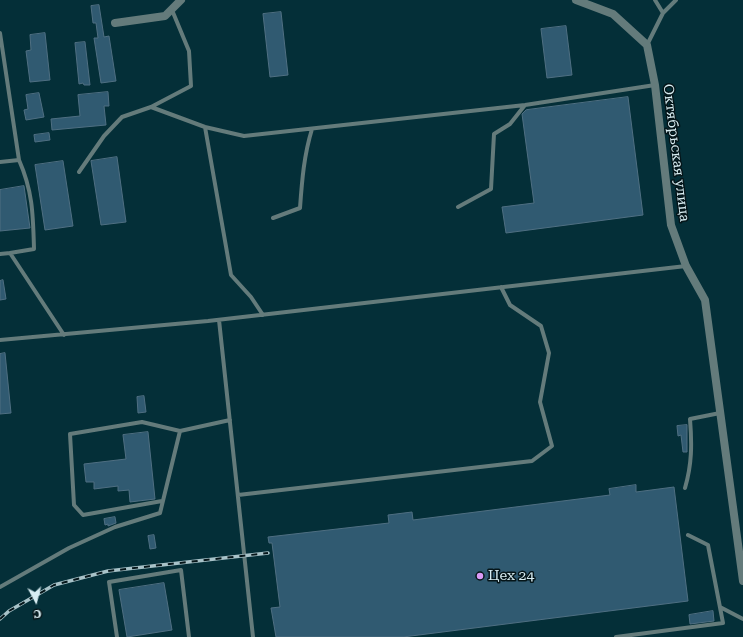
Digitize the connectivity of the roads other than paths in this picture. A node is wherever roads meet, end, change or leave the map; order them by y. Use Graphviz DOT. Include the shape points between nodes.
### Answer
graph roads {
  1 [pos="181,0"];
  2 [pos="576,0"];
  3 [pos="655,0"];
  4 [pos="676,0"];
  5 [pos="172,9"];
  6 [pos="663,13"];
  7 [pos="115,23"];
  8 [pos="0,34"];
  9 [pos="647,45"];
  10 [pos="655,85"];
  11 [pos="525,105"];
  12 [pos="151,107"];
  13 [pos="205,127"];
  14 [pos="312,129"];
  15 [pos="19,160"];
  16 [pos="0,162"];
  17 [pos="79,172"];
  18 [pos="458,207"];
  19 [pos="273,218"];
  20 [pos="10,253"];
  21 [pos="0,254"];
  22 [pos="686,266"];
  23 [pos="501,287"];
  24 [pos="263,315"];
  25 [pos="219,320"];
  26 [pos="64,334"];
  27 [pos="0,340"];
  28 [pos="720,413"];
  29 [pos="230,420"];
  30 [pos="180,431"];
  31 [pos="684,488"];
  32 [pos="238,495"];
  33 [pos="162,501"];
  34 [pos="688,535"];
  35 [pos="743,581"];
  36 [pos="0,587"];
  37 [pos="720,608"];
  38 [pos="743,619"];
  39 [pos="118,637"];
  40 [pos="189,637"];
  41 [pos="253,637"];
  42 [pos="616,637"];
  1 -- 5 [label="street"];
  2 -- 9 [label="street" via="613,14"];
  3 -- 6 [label="lane"];
  4 -- 6 [label="lane"];
  5 -- 7 [label="street" via="165,16"];
  5 -- 12 [label="lane" via="189,51 191,86"];
  6 -- 9 [label="lane"];
  8 -- 15 [label="lane"];
  9 -- 10 [label="street, Октябрьская улица"];
  10 -- 11 [label="lane"];
  10 -- 22 [label="street, Октябрьская улица" via="671,225"];
  11 -- 14 [label="lane"];
  11 -- 18 [label="lane" via="510,124 494,134 491,188"];
  12 -- 13 [label="lane"];
  12 -- 17 [label="lane" via="122,117 104,136"];
  13 -- 14 [label="lane" via="244,136"];
  13 -- 24 [label="lane" via="231,275"];
  14 -- 19 [label="lane" via="302,170 300,208"];
  15 -- 16 [label="lane"];
  15 -- 20 [label="lane" via="29,187 33,209 34,249"];
  20 -- 21 [label="lane"];
  20 -- 26 [label="lane"];
  22 -- 23 [label="lane"];
  22 -- 28 [label="street, Октябрьская улица" via="705,300"];
  23 -- 24 [label="lane"];
  23 -- 32 [label="lane" via="510,305 541,326 549,353 540,402 552,446 532,461"];
  24 -- 25 [label="lane"];
  25 -- 26 [label="lane"];
  25 -- 29 [label="lane"];
  26 -- 27 [label="lane"];
  28 -- 31 [label="lane" via="690,419 691,468"];
  28 -- 35 [label="street, Октябрьская улица"];
  29 -- 30 [label="lane"];
  29 -- 32 [label="lane"];
  30 -- 33 [label="lane"];
  30 -- 33 [label="lane" via="142,422 70,434 74,504 83,515"];
  32 -- 41 [label="lane"];
  33 -- 36 [label="lane" via="160,512 115,527 69,548"];
  34 -- 37 [label="lane" via="708,545"];
  37 -- 38 [label="lane"];
  37 -- 42 [label="lane" via="723,623"];
  39 -- 40 [label="lane" via="109,582 181,570"];
}
